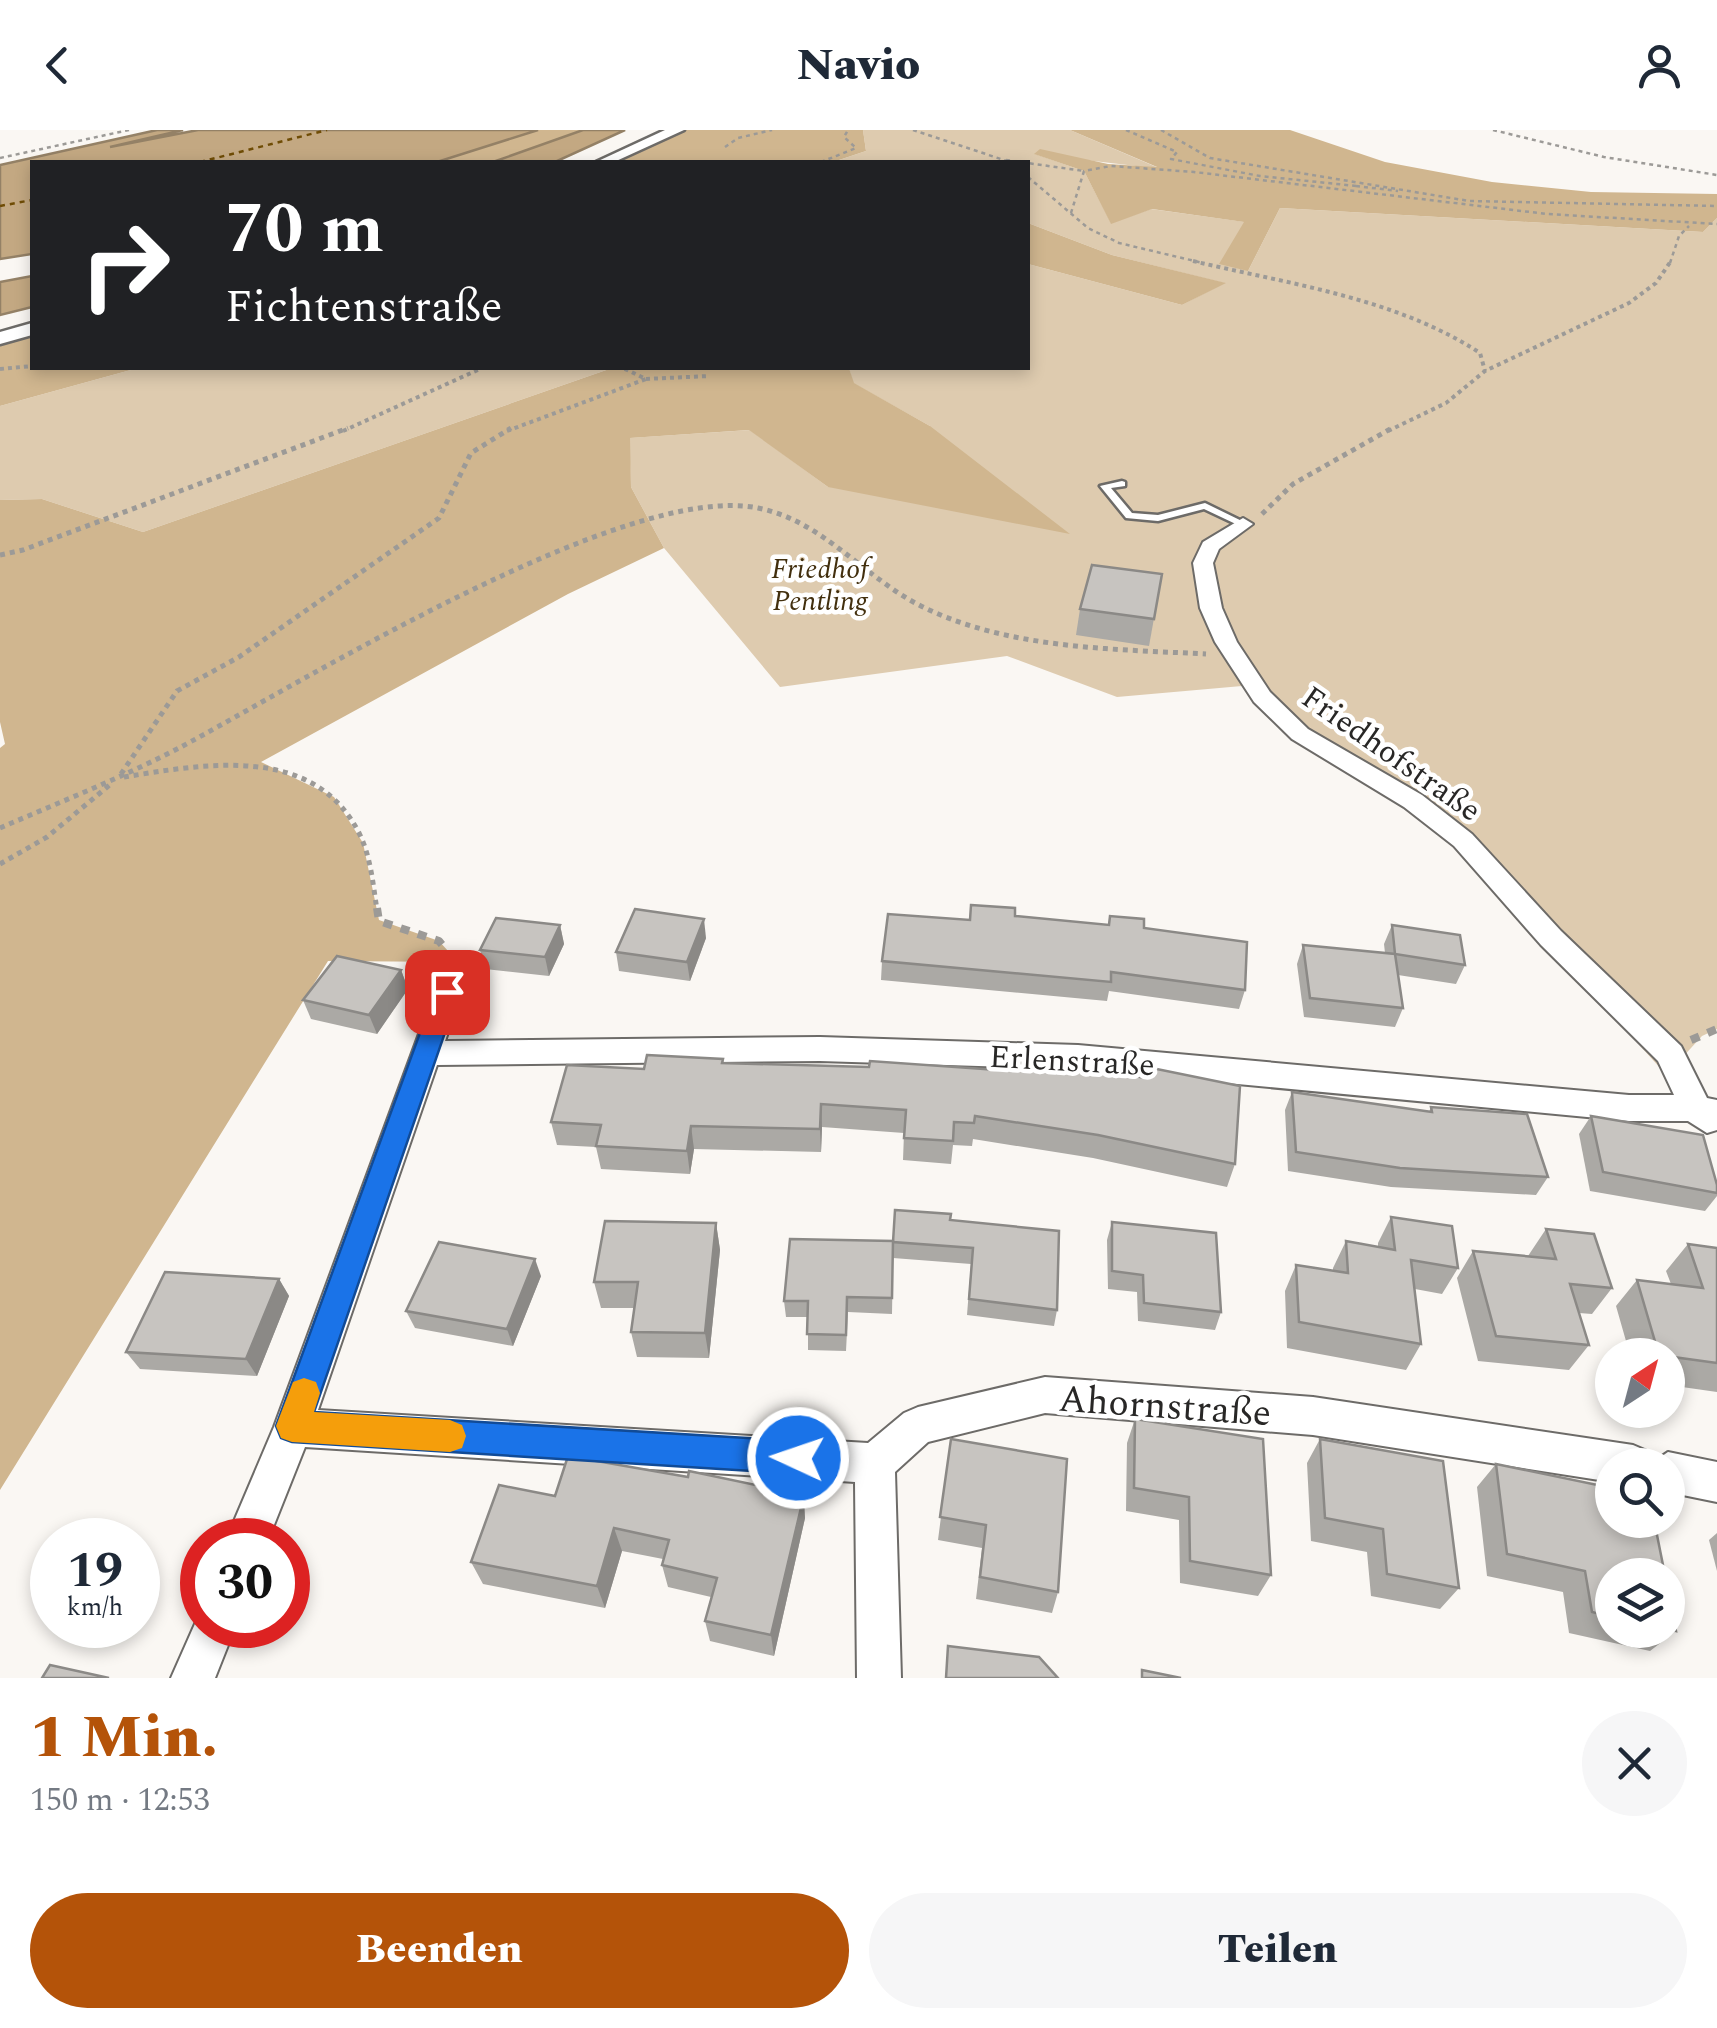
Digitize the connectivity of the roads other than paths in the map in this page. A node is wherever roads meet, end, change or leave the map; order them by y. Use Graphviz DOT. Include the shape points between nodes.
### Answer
graph roads {
  1 [pos="677,130"];
  2 [pos="609,160"];
  3 [pos="30,330"];
  4 [pos="0,338"];
  5 [pos="1122,484"];
  6 [pos="1244,524"];
  7 [pos="458,962"];
  8 [pos="425,1053"];
  9 [pos="1710,1118"];
  10 [pos="292,1426"];
  11 [pos="1595,1459"];
  12 [pos="876,1463"];
  13 [pos="1685,1475"];
  14 [pos="1717,1482"];
  15 [pos="256,1518"];
  16 [pos="204,1648"];
  17 [pos="192,1678"];
  18 [pos="879,1678"];
  1 -- 2 [label="street"];
  3 -- 4 [label="street"];
  5 -- 6 [label="lane" via="1104,486 1129,516 1158,518 1205,506"];
  6 -- 9 [label="street, Friedhofstraße" via="1210,546 1203,563 1211,608 1262,697 1300,734 1413,801 1464,840 1551,938 1670,1054"];
  7 -- 8 [label="street"];
  8 -- 9 [label="street, Erlenstraße" via="820,1049 1078,1057"];
  8 -- 10 [label="street"];
  10 -- 12 [label="street"];
  10 -- 15 [label="street"];
  11 -- 12 [label="street, Ahornstraße" via="1312,1416 1045,1395 918,1426"];
  12 -- 18 [label="street"];
  13 -- 14 [label="street"];
  16 -- 17 [label="street"];
}
